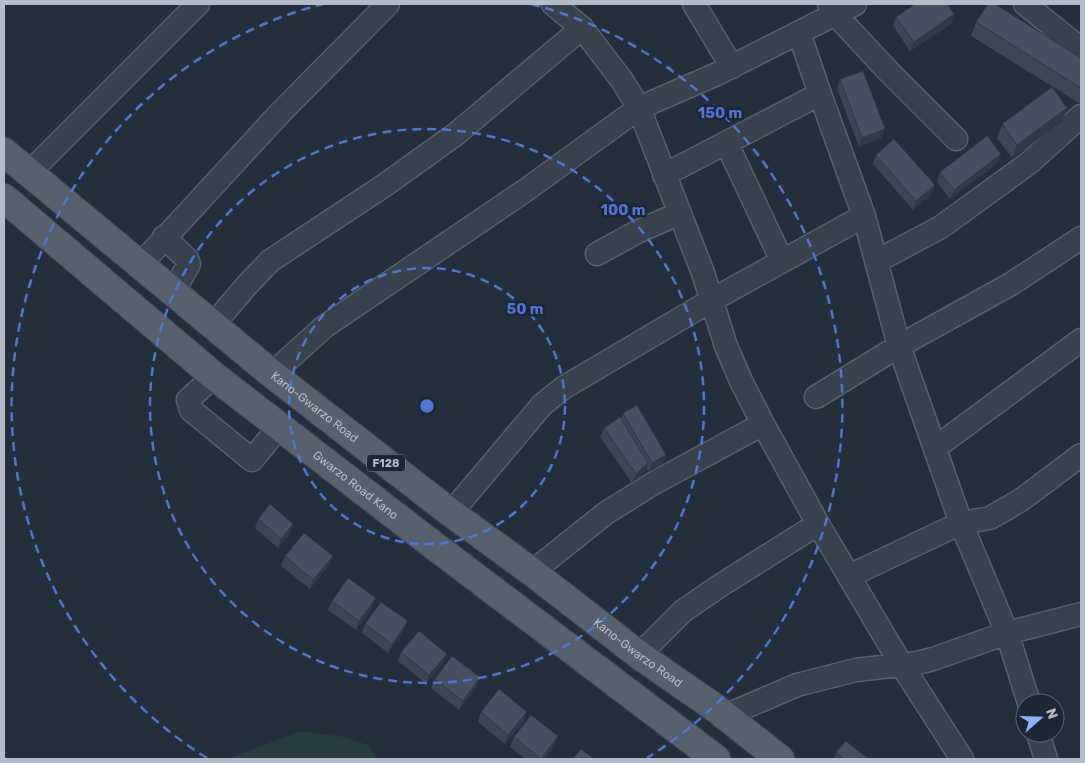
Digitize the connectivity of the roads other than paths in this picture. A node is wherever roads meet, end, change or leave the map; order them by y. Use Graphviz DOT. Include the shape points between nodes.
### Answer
graph roads {
  1 [pos="388,4"];
  2 [pos="553,4"];
  3 [pos="694,4"];
  4 [pos="855,4"];
  5 [pos="1025,4"];
  6 [pos="187,8"];
  7 [pos="832,9"];
  8 [pos="582,28"];
  9 [pos="799,33"];
  10 [pos="1081,49"];
  11 [pos="732,67"];
  12 [pos="820,94"];
  13 [pos="639,108"];
  14 [pos="1081,116"];
  15 [pos="956,139"];
  16 [pos="726,144"];
  17 [pos="4,152"];
  18 [pos="29,173"];
  19 [pos="664,175"];
  20 [pos="4,198"];
  21 [pos="680,213"];
  22 [pos="864,216"];
  23 [pos="164,237"];
  24 [pos="1081,238"];
  25 [pos="597,254"];
  26 [pos="782,261"];
  27 [pos="877,261"];
  28 [pos="140,264"];
  29 [pos="173,292"];
  30 [pos="712,300"];
  31 [pos="213,325"];
  32 [pos="1081,340"];
  33 [pos="899,346"];
  34 [pos="272,374"];
  35 [pos="214,376"];
  36 [pos="816,397"];
  37 [pos="763,424"];
  38 [pos="279,427"];
  39 [pos="935,448"];
  40 [pos="1081,455"];
  41 [pos="451,513"];
  42 [pos="961,523"];
  43 [pos="818,524"];
  44 [pos="532,572"];
  45 [pos="849,576"];
  46 [pos="1081,614"];
  47 [pos="1007,633"];
  48 [pos="639,655"];
  49 [pos="901,664"];
  50 [pos="1026,693"];
  51 [pos="725,716"];
  52 [pos="1041,743"];
  53 [pos="716,759"];
  54 [pos="780,759"];
  55 [pos="962,759"];
  56 [pos="1046,759"];
  1 -- 23 [label="street"];
  2 -- 8 [label="street"];
  3 -- 11 [label="street"];
  4 -- 7 [label="street"];
  5 -- 10 [label="street"];
  6 -- 18 [label="street"];
  7 -- 9 [label="street"];
  7 -- 15 [label="street"];
  8 -- 13 [label="street" via="621,78"];
  8 -- 31 [label="street" via="456,134 270,261"];
  9 -- 11 [label="street"];
  9 -- 12 [label="street"];
  11 -- 13 [label="street"];
  12 -- 16 [label="street"];
  12 -- 22 [label="street"];
  13 -- 19 [label="street"];
  13 -- 34 [label="street" via="526,190 324,328"];
  14 -- 27 [label="street" via="1029,163 941,227"];
  16 -- 19 [label="street"];
  16 -- 26 [label="street"];
  17 -- 18 [label="main road, Kano-Gwarzo Road / F128"];
  18 -- 28 [label="main road, Kano-Gwarzo Road / F128"];
  19 -- 21 [label="street"];
  20 -- 35 [label="main road, Gwarzo Road Kano / F128"];
  21 -- 25 [label="street"];
  21 -- 30 [label="street"];
  22 -- 26 [label="street"];
  22 -- 27 [label="street"];
  23 -- 28 [label="street"];
  23 -- 29 [label="street" via="189,264"];
  24 -- 33 [label="street" via="1011,284"];
  26 -- 30 [label="street"];
  27 -- 33 [label="street"];
  28 -- 29 [label="main road, Kano-Gwarzo Road / F128"];
  29 -- 31 [label="main road, Kano-Gwarzo Road / F128"];
  30 -- 37 [label="street" via="726,346"];
  30 -- 41 [label="street" via="563,388 542,405"];
  31 -- 34 [label="main road, Kano-Gwarzo Road / F128"];
  32 -- 39 [label="street"];
  33 -- 36 [label="street"];
  33 -- 39 [label="street"];
  34 -- 41 [label="main road, Kano-Gwarzo Road / F128"];
  35 -- 38 [label="main road, Gwarzo Road Kano / F128"];
  35 -- 38 [label="street" via="188,400 192,410 252,460"];
  37 -- 43 [label="street"];
  37 -- 44 [label="street" via="606,513"];
  38 -- 53 [label="main road, Gwarzo Road Kano / F128"];
  39 -- 42 [label="street"];
  40 -- 42 [label="street" via="1021,500 990,518"];
  41 -- 44 [label="main road, Kano-Gwarzo Road / F128"];
  42 -- 45 [label="street"];
  42 -- 47 [label="street"];
  43 -- 45 [label="street"];
  43 -- 48 [label="street" via="683,611"];
  44 -- 48 [label="main road, Kano-Gwarzo Road / F128"];
  45 -- 49 [label="street"];
  46 -- 47 [label="street"];
  47 -- 49 [label="street" via="933,659"];
  47 -- 50 [label="street"];
  48 -- 51 [label="main road, Kano-Gwarzo Road / F128"];
  49 -- 51 [label="street" via="856,670 797,685"];
  49 -- 55 [label="street"];
  51 -- 54 [label="main road, Kano-Gwarzo Road / F128"];
  52 -- 56 [label="street"];
}
